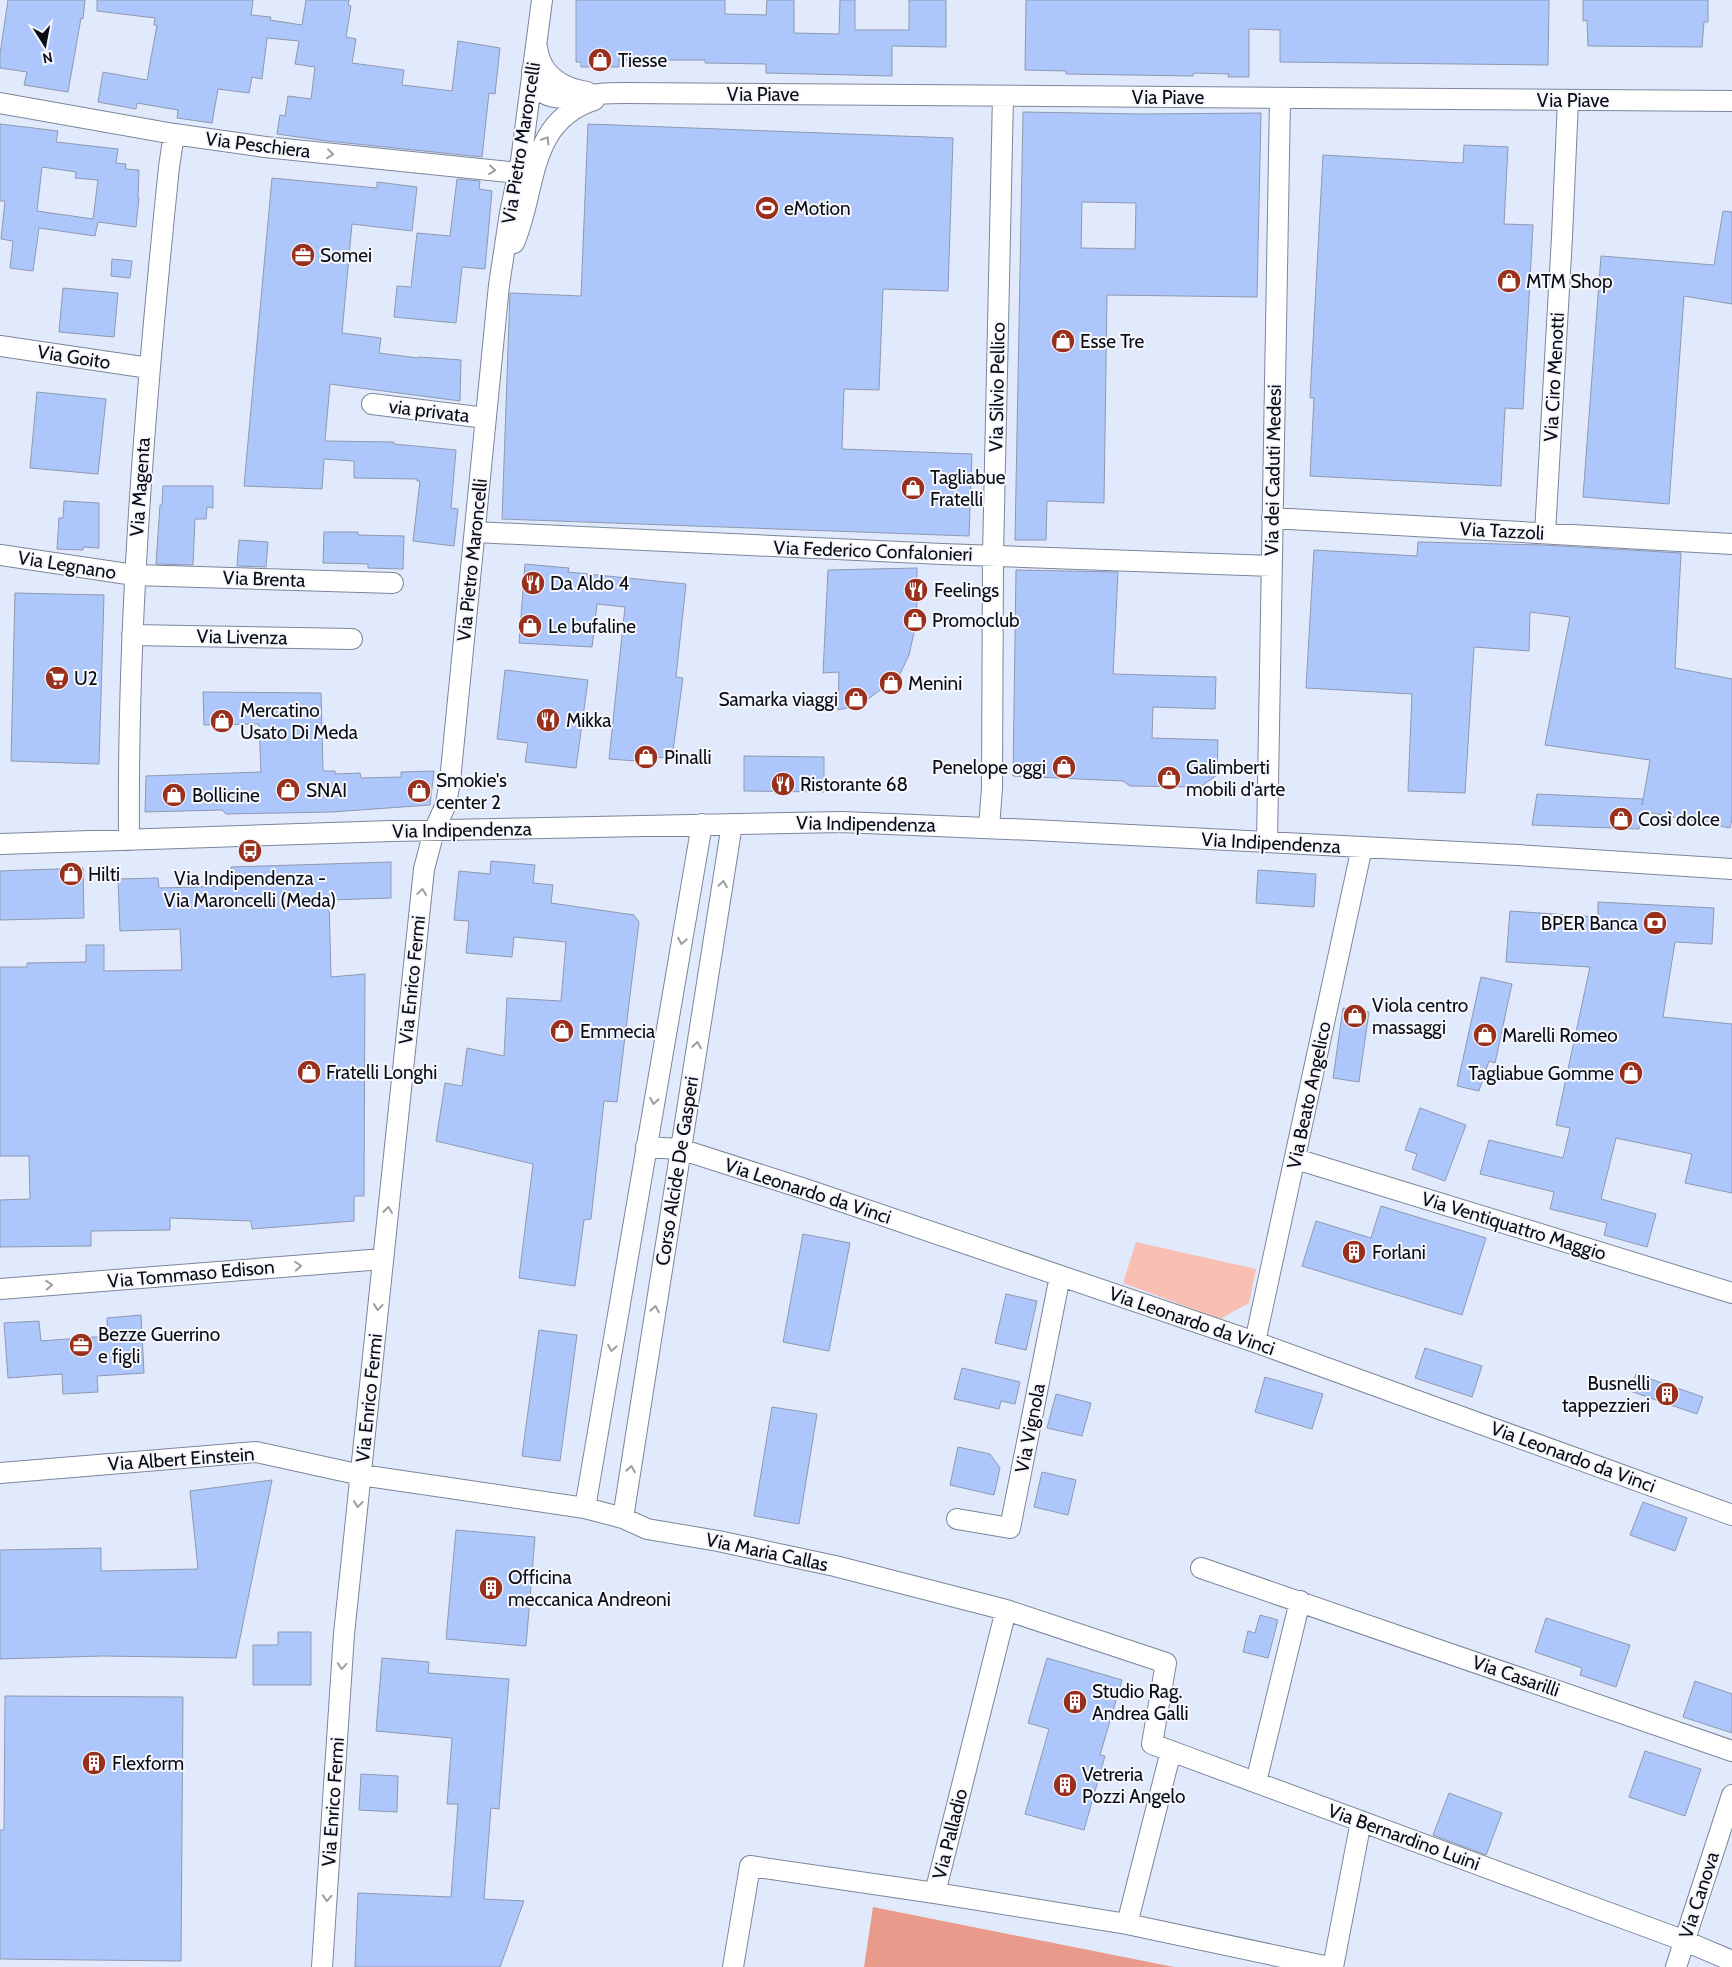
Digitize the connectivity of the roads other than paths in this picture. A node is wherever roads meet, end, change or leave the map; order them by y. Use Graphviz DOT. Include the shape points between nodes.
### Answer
graph roads {
  1 [pos="542,0"];
  2 [pos="536,40"];
  3 [pos="532,71"];
  4 [pos="624,93"];
  5 [pos="604,94"];
  6 [pos="1003,96"];
  7 [pos="1280,98"];
  8 [pos="1568,100"];
  9 [pos="1732,101"];
  10 [pos="0,103"];
  11 [pos="174,134"];
  12 [pos="519,173"];
  13 [pos="499,285"];
  14 [pos="0,346"];
  15 [pos="148,368"];
  16 [pos="372,404"];
  17 [pos="486,418"];
  18 [pos="1272,518"];
  19 [pos="475,532"];
  20 [pos="1544,533"];
  21 [pos="1732,544"];
  22 [pos="0,555"];
  23 [pos="993,556"];
  24 [pos="1272,566"];
  25 [pos="134,575"];
  26 [pos="393,583"];
  27 [pos="132,635"];
  28 [pos="352,639"];
  29 [pos="702,824"];
  30 [pos="732,824"];
  31 [pos="989,828"];
  32 [pos="434,832"];
  33 [pos="129,840"];
  34 [pos="1266,842"];
  35 [pos="0,844"];
  36 [pos="1362,847"];
  37 [pos="1732,869"];
  38 [pos="646,1147"];
  39 [pos="680,1149"];
  40 [pos="1296,1159"];
  41 [pos="383,1259"];
  42 [pos="1060,1276"];
  43 [pos="0,1289"];
  44 [pos="1732,1293"];
  45 [pos="1255,1342"];
  46 [pos="0,1473"];
  47 [pos="360,1475"];
  48 [pos="585,1508"];
  49 [pos="1732,1515"];
  50 [pos="623,1518"];
  51 [pos="957,1520"];
  52 [pos="1201,1568"];
  53 [pos="1300,1602"];
  54 [pos="1006,1610"];
  55 [pos="1166,1663"];
  56 [pos="1171,1751"];
  57 [pos="1732,1751"];
  58 [pos="1256,1782"];
  59 [pos="1732,1795"];
  60 [pos="1361,1821"];
  61 [pos="935,1893"];
  62 [pos="1128,1924"];
  63 [pos="1685,1941"];
  64 [pos="1732,1961"];
  65 [pos="322,1967"];
  66 [pos="733,1967"];
  67 [pos="1331,1967"];
  68 [pos="1676,1967"];
  1 -- 2 [label="street, Via Pietro Maroncelli"];
  2 -- 3 [label="street, Via Pietro Maroncelli"];
  2 -- 5 [label="street" via="543,68 557,82 581,91"];
  3 -- 5 [label="street" via="538,90 550,96 565,98"];
  3 -- 12 [label="street, Via Pietro Maroncelli"];
  4 -- 5 [label="street, Via Piave"];
  4 -- 6 [label="street, Via Piave"];
  13 -- 4 [label="street, Via Pietro Maroncelli, one-way" via="521,228 538,153 548,135 571,111 595,99"];
  6 -- 7 [label="street, Via Piave"];
  6 -- 23 [label="street, Via Silvio Pellico"];
  7 -- 8 [label="street, Via Piave"];
  7 -- 18 [label="street, Via dei Caduti Medesi"];
  8 -- 9 [label="street, Via Piave"];
  8 -- 20 [label="street, Via Ciro Menotti"];
  10 -- 11 [label="street, Via Peschiera"];
  11 -- 12 [label="street, Via Peschiera, one-way" via="264,147"];
  11 -- 15 [label="street, Via Magenta"];
  12 -- 13 [label="street, Via Pietro Maroncelli"];
  13 -- 17 [label="street, Via Pietro Maroncelli"];
  14 -- 15 [label="street, Via Goito"];
  15 -- 25 [label="street, Via Magenta"];
  16 -- 17 [label="street, via privata"];
  17 -- 19 [label="street, Via Pietro Maroncelli"];
  18 -- 20 [label="street, Via Tazzoli"];
  18 -- 24 [label="street, Via dei Caduti Medesi"];
  19 -- 23 [label="street, Via Federico Confalonieri"];
  19 -- 32 [label="street, Via Pietro Maroncelli" via="450,781 446,804"];
  20 -- 21 [label="street, Via Tazzoli"];
  22 -- 25 [label="street, Via Legnano"];
  23 -- 24 [label="street, Via Federico Confalonieri"];
  23 -- 31 [label="street, Via Silvio Pellico"];
  24 -- 34 [label="street, Via dei Caduti Medesi"];
  25 -- 26 [label="street, Via Brenta"];
  25 -- 27 [label="street, Via Magenta"];
  27 -- 28 [label="street, Via Livenza"];
  27 -- 33 [label="street, Via Magenta"];
  29 -- 30 [label="street, Via Indipendenza"];
  29 -- 32 [label="street, Via Indipendenza"];
  29 -- 38 [label="street, Corso Alcide De Gasperi, one-way"];
  30 -- 31 [label="street, Via Indipendenza" via="842,822"];
  39 -- 30 [label="street, Corso Alcide De Gasperi, one-way"];
  31 -- 34 [label="street, Via Indipendenza"];
  32 -- 33 [label="street, Via Indipendenza"];
  41 -- 32 [label="street, Via Enrico Fermi, one-way" via="424,869"];
  33 -- 35 [label="street, Via Indipendenza"];
  34 -- 36 [label="street, Via Indipendenza"];
  36 -- 37 [label="street, Via Indipendenza"];
  36 -- 40 [label="street, Via Beato Angelico"];
  38 -- 39 [label="street, Via Leonardo da Vinci"];
  38 -- 48 [label="street, Corso Alcide De Gasperi, one-way"];
  39 -- 42 [label="street, Via Leonardo da Vinci"];
  50 -- 39 [label="street, Corso Alcide De Gasperi, one-way"];
  40 -- 44 [label="street, Via Ventiquattro Maggio"];
  40 -- 45 [label="street, Via Beato Angelico"];
  43 -- 41 [label="street, Via Tommaso Edison, one-way"];
  41 -- 47 [label="street, Via Enrico Fermi, one-way"];
  42 -- 45 [label="street, Via Leonardo da Vinci"];
  42 -- 51 [label="street, Via Vignola" via="1010,1528"];
  45 -- 49 [label="street, Via Leonardo da Vinci"];
  46 -- 47 [label="street, Via Albert Einstein" via="256,1452"];
  47 -- 48 [label="street, Via Maria Callas"];
  47 -- 65 [label="street, Via Enrico Fermi, one-way" via="344,1634"];
  48 -- 50 [label="street, Via Maria Callas"];
  50 -- 54 [label="street, Via Maria Callas" via="647,1529 718,1540 835,1566"];
  52 -- 53 [label="street, Via Casarilli"];
  53 -- 57 [label="street, Via Casarilli"];
  53 -- 58 [label="street"];
  54 -- 55 [label="street, Via Maria Callas"];
  54 -- 61 [label="street, Via Palladio"];
  55 -- 56 [label="street, Via Bernardino Luini" via="1152,1744"];
  56 -- 58 [label="street, Via Bernardino Luini"];
  56 -- 62 [label="street"];
  58 -- 60 [label="street, Via Bernardino Luini"];
  59 -- 63 [label="street, Via Canova"];
  60 -- 63 [label="street, Via Bernardino Luini"];
  60 -- 67 [label="street"];
  61 -- 62 [label="street"];
  61 -- 66 [label="street, Via Palladio" via="750,1866"];
  62 -- 67 [label="street"];
  63 -- 64 [label="street, Via Bernardino Luini"];
  63 -- 68 [label="street, Via Canova"];
}
